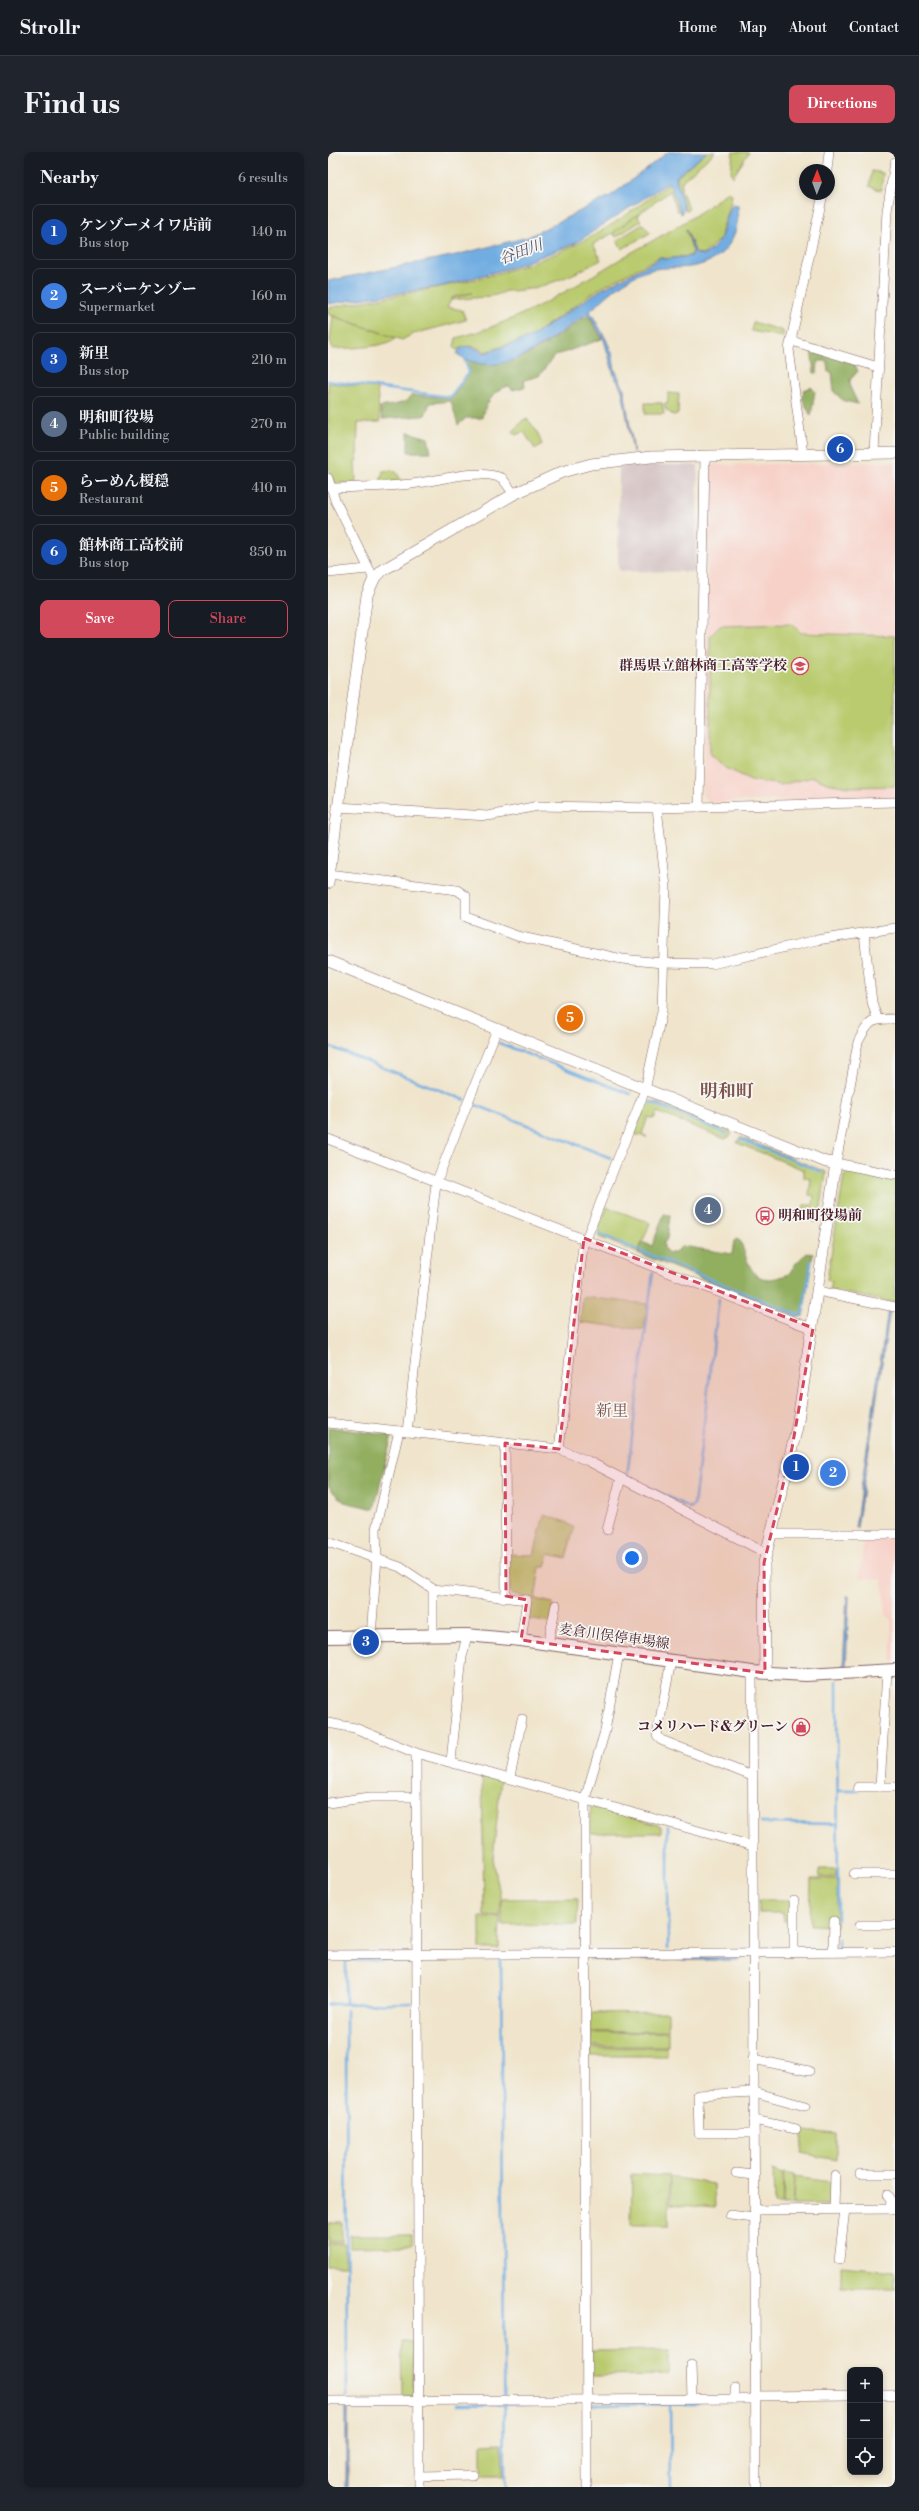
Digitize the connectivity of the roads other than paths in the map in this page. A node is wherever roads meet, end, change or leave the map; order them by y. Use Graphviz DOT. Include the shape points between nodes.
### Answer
graph roads {
  1 [pos="829,152"];
  2 [pos="895,162"];
  3 [pos="828,164"];
  4 [pos="822,200"];
  5 [pos="792,340"];
  6 [pos="878,367"];
  7 [pos="874,453"];
  8 [pos="895,453"];
  9 [pos="803,454"];
  10 [pos="705,456"];
  11 [pos="328,478"];
  12 [pos="332,488"];
  13 [pos="514,494"];
  14 [pos="368,569"];
  15 [pos="328,573"];
  16 [pos="374,579"];
  17 [pos="895,802"];
  18 [pos="337,807"];
  19 [pos="699,807"];
  20 [pos="657,808"];
  21 [pos="329,878"];
  22 [pos="895,928"];
  23 [pos="864,934"];
  24 [pos="328,961"];
  25 [pos="662,963"];
  26 [pos="878,1018"];
  27 [pos="895,1020"];
  28 [pos="497,1029"];
  29 [pos="645,1090"];
  30 [pos="328,1139"];
  31 [pos="836,1163"];
  32 [pos="895,1175"];
  33 [pos="436,1183"];
  34 [pos="585,1239"];
  35 [pos="818,1291"];
  36 [pos="895,1307"];
  37 [pos="813,1328"];
  38 [pos="328,1423"];
  39 [pos="403,1432"];
  40 [pos="505,1443"];
  41 [pos="559,1449"];
  42 [pos="621,1478"];
  43 [pos="606,1530"];
  44 [pos="770,1534"];
  45 [pos="895,1534"];
  46 [pos="328,1542"];
  47 [pos="766,1553"];
  48 [pos="377,1558"];
  49 [pos="433,1589"];
  50 [pos="506,1596"];
  51 [pos="556,1605"];
  52 [pos="467,1635"];
  53 [pos="371,1636"];
  54 [pos="433,1636"];
  55 [pos="328,1637"];
  56 [pos="521,1640"];
  57 [pos="548,1643"];
  58 [pos="619,1653"];
  59 [pos="671,1661"];
  60 [pos="891,1671"];
  61 [pos="752,1672"];
  62 [pos="766,1673"];
  63 [pos="522,1719"];
  64 [pos="328,1723"];
  65 [pos="416,1753"];
  66 [pos="451,1761"];
  67 [pos="752,1776"];
  68 [pos="510,1777"];
  69 [pos="858,1787"];
  70 [pos="880,1787"];
  71 [pos="895,1788"];
  72 [pos="416,1798"];
  73 [pos="585,1798"];
  74 [pos="328,1803"];
  75 [pos="753,1846"];
  76 [pos="854,1874"];
  77 [pos="895,1874"];
  78 [pos="794,1901"];
  79 [pos="834,1921"];
  80 [pos="860,1925"];
  81 [pos="895,1925"];
  82 [pos="752,1952"];
  83 [pos="794,1952"];
  84 [pos="833,1952"];
  85 [pos="895,1952"];
  86 [pos="585,1954"];
  87 [pos="328,1955"];
  88 [pos="417,1955"];
  89 [pos="754,2059"];
  90 [pos="809,2071"];
  91 [pos="754,2092"];
  92 [pos="805,2106"];
  93 [pos="754,2120"];
  94 [pos="796,2129"];
  95 [pos="754,2133"];
  96 [pos="736,2173"];
  97 [pos="860,2174"];
  98 [pos="895,2174"];
  99 [pos="754,2175"];
  100 [pos="835,2175"];
  101 [pos="886,2195"];
  102 [pos="845,2209"];
  103 [pos="893,2209"];
  104 [pos="834,2210"];
  105 [pos="754,2214"];
  106 [pos="730,2215"];
  107 [pos="839,2260"];
  108 [pos="691,2364"];
  109 [pos="735,2388"];
  110 [pos="847,2395"];
  111 [pos="883,2395"];
  112 [pos="895,2395"];
  113 [pos="755,2397"];
  114 [pos="692,2399"];
  115 [pos="735,2399"];
  116 [pos="328,2400"];
  117 [pos="418,2400"];
  118 [pos="587,2400"];
  119 [pos="474,2475"];
  120 [pos="419,2476"];
  121 [pos="419,2487"];
  122 [pos="587,2487"];
  123 [pos="756,2487"];
  1 -- 3 [label="street"];
  2 -- 6 [label="street" via="887,211"];
  4 -- 5 [label="street"];
  5 -- 6 [label="street"];
  5 -- 9 [label="street" via="789,349 790,363"];
  6 -- 7 [label="street"];
  7 -- 8 [label="street"];
  7 -- 9 [label="street"];
  9 -- 10 [label="street"];
  10 -- 13 [label="street" via="651,457 591,464 562,472"];
  10 -- 19 [label="street"];
  11 -- 12 [label="street"];
  12 -- 13 [label="street" via="411,484 449,476 479,475 502,478"];
  12 -- 14 [label="street"];
  13 -- 16 [label="street" via="394,562"];
  14 -- 15 [label="street"];
  14 -- 16 [label="street"];
  16 -- 18 [label="street" via="367,594"];
  17 -- 19 [label="street"];
  18 -- 20 [label="street" via="488,816 538,806"];
  18 -- 21 [label="street"];
  19 -- 20 [label="street"];
  20 -- 25 [label="street" via="666,887"];
  21 -- 25 [label="street" via="457,890 466,896 466,917 517,936 622,959"];
  22 -- 23 [label="street"];
  23 -- 25 [label="street" via="817,940 712,964"];
  23 -- 26 [label="street" via="872,1002"];
  24 -- 28 [label="street"];
  25 -- 29 [label="street" via="662,1011"];
  26 -- 27 [label="street"];
  26 -- 31 [label="street" via="868,1024 858,1042"];
  28 -- 29 [label="street"];
  28 -- 33 [label="street"];
  29 -- 31 [label="street" via="826,1162"];
  29 -- 34 [label="street"];
  30 -- 33 [label="street"];
  31 -- 32 [label="street"];
  31 -- 35 [label="street"];
  33 -- 34 [label="street"];
  33 -- 39 [label="street"];
  34 -- 37 [label="street"];
  34 -- 41 [label="street"];
  35 -- 36 [label="street"];
  35 -- 37 [label="street"];
  37 -- 44 [label="street" via="792,1448"];
  38 -- 39 [label="street"];
  39 -- 40 [label="street"];
  39 -- 48 [label="street" via="376,1529"];
  40 -- 41 [label="street"];
  40 -- 50 [label="street"];
  41 -- 42 [label="street"];
  42 -- 43 [label="street"];
  42 -- 47 [label="street"];
  44 -- 45 [label="street"];
  44 -- 47 [label="street"];
  46 -- 48 [label="street"];
  47 -- 62 [label="street"];
  48 -- 49 [label="street" via="400,1567"];
  48 -- 53 [label="street"];
  49 -- 50 [label="street"];
  49 -- 54 [label="street"];
  50 -- 56 [label="street" via="528,1600"];
  51 -- 57 [label="street"];
  52 -- 54 [label="main road, 麦倉川俣停車場線"];
  52 -- 56 [label="main road, 麦倉川俣停車場線"];
  52 -- 66 [label="street" via="462,1657"];
  53 -- 54 [label="main road, 麦倉川俣停車場線"];
  53 -- 55 [label="main road, 麦倉川俣停車場線"];
  56 -- 57 [label="main road, 麦倉川俣停車場線"];
  57 -- 58 [label="main road, 麦倉川俣停車場線"];
  58 -- 59 [label="main road, 麦倉川俣停車場線"];
  58 -- 73 [label="street" via="605,1731"];
  59 -- 61 [label="main road, 麦倉川俣停車場線"];
  59 -- 67 [label="street" via="657,1736 661,1740"];
  60 -- 62 [label="main road, 麦倉川俣停車場線" via="806,1675"];
  60 -- 70 [label="street"];
  61 -- 62 [label="main road, 麦倉川俣停車場線"];
  61 -- 67 [label="street"];
  63 -- 68 [label="street"];
  64 -- 65 [label="street" via="355,1728"];
  65 -- 66 [label="street"];
  65 -- 72 [label="street"];
  66 -- 68 [label="street"];
  67 -- 75 [label="street"];
  68 -- 73 [label="street"];
  69 -- 70 [label="street"];
  70 -- 71 [label="street"];
  72 -- 74 [label="street" via="370,1797"];
  72 -- 88 [label="street"];
  73 -- 75 [label="street"];
  73 -- 86 [label="street"];
  75 -- 82 [label="street"];
  76 -- 77 [label="street"];
  78 -- 83 [label="street"];
  79 -- 84 [label="street"];
  80 -- 81 [label="street"];
  82 -- 83 [label="street"];
  82 -- 86 [label="street"];
  82 -- 89 [label="street"];
  83 -- 84 [label="street"];
  84 -- 85 [label="street"];
  86 -- 88 [label="street"];
  86 -- 118 [label="street"];
  87 -- 88 [label="street"];
  88 -- 117 [label="street"];
  89 -- 90 [label="street"];
  89 -- 91 [label="street"];
  91 -- 92 [label="street"];
  91 -- 93 [label="street"];
  91 -- 95 [label="street" via="700,2093 698,2130 703,2134"];
  93 -- 94 [label="street"];
  93 -- 95 [label="street"];
  95 -- 99 [label="street"];
  96 -- 99 [label="street"];
  97 -- 98 [label="street"];
  99 -- 105 [label="street"];
  100 -- 104 [label="street"];
  101 -- 103 [label="street"];
  102 -- 103 [label="street"];
  102 -- 104 [label="street"];
  102 -- 107 [label="street"];
  104 -- 105 [label="street"];
  105 -- 106 [label="street"];
  105 -- 113 [label="street"];
  108 -- 114 [label="street"];
  109 -- 115 [label="street"];
  110 -- 113 [label="street"];
  111 -- 112 [label="street"];
  113 -- 115 [label="street"];
  113 -- 123 [label="street"];
  114 -- 115 [label="street"];
  114 -- 118 [label="street"];
  116 -- 117 [label="street"];
  117 -- 118 [label="street"];
  117 -- 120 [label="street"];
  118 -- 122 [label="street"];
  119 -- 120 [label="street"];
  120 -- 121 [label="street"];
}
